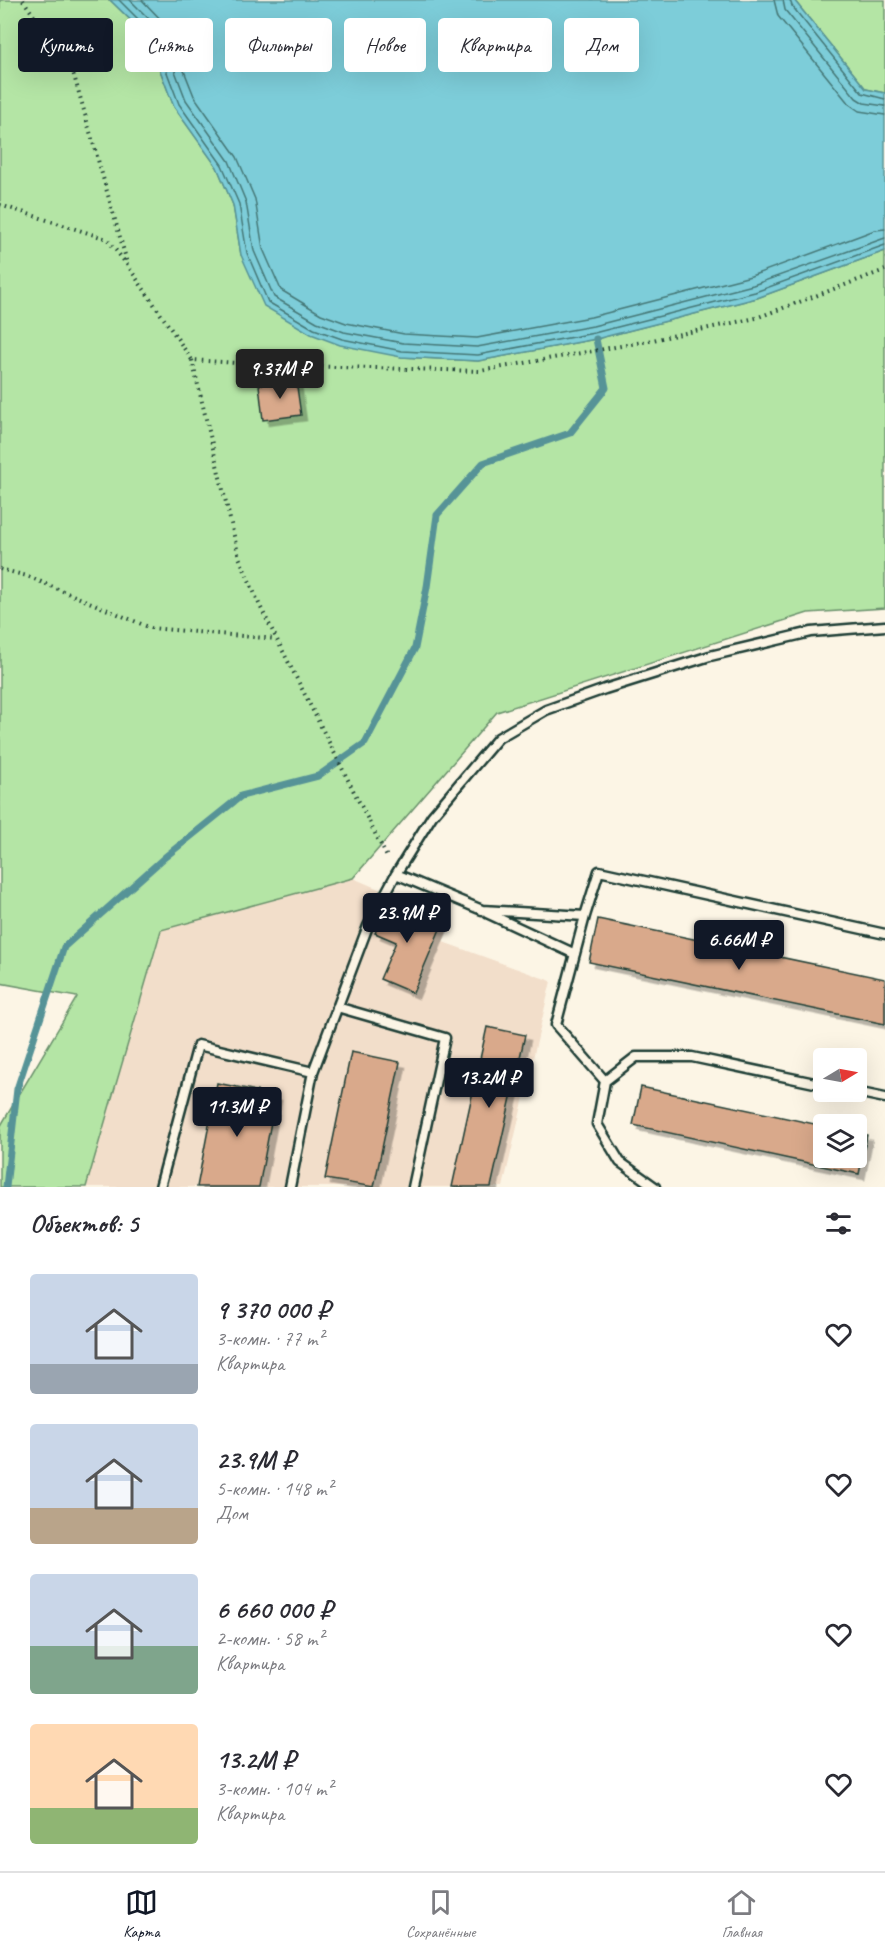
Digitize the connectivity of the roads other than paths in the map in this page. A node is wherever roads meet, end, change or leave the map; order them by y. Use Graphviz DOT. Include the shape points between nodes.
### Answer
graph roads {
  1 [pos="885,626"];
  2 [pos="396,874"];
  3 [pos="482,910"];
  4 [pos="585,916"];
  5 [pos="885,934"];
  6 [pos="575,954"];
  7 [pos="337,1007"];
  8 [pos="313,1072"];
  9 [pos="605,1081"];
  10 [pos="813,1083"];
  11 [pos="867,1094"];
  12 [pos="885,1098"];
  13 [pos="160,1187"];
  14 [pos="290,1187"];
  15 [pos="413,1187"];
  16 [pos="655,1187"];
  1 -- 2 [label="lane" via="811,632 710,656 546,710 498,738 432,816"];
  2 -- 3 [label="lane"];
  2 -- 7 [label="lane" via="368,926"];
  3 -- 4 [label="lane"];
  3 -- 6 [label="lane"];
  4 -- 5 [label="lane" via="600,871"];
  4 -- 6 [label="lane"];
  6 -- 9 [label="lane" via="556,1025"];
  7 -- 8 [label="lane"];
  7 -- 15 [label="lane" via="445,1038"];
  8 -- 13 [label="lane" via="198,1045"];
  8 -- 14 [label="lane"];
  9 -- 10 [label="lane" via="636,1058 692,1057"];
  9 -- 16 [label="lane" via="597,1124 620,1162"];
  11 -- 12 [label="lane"];
}
